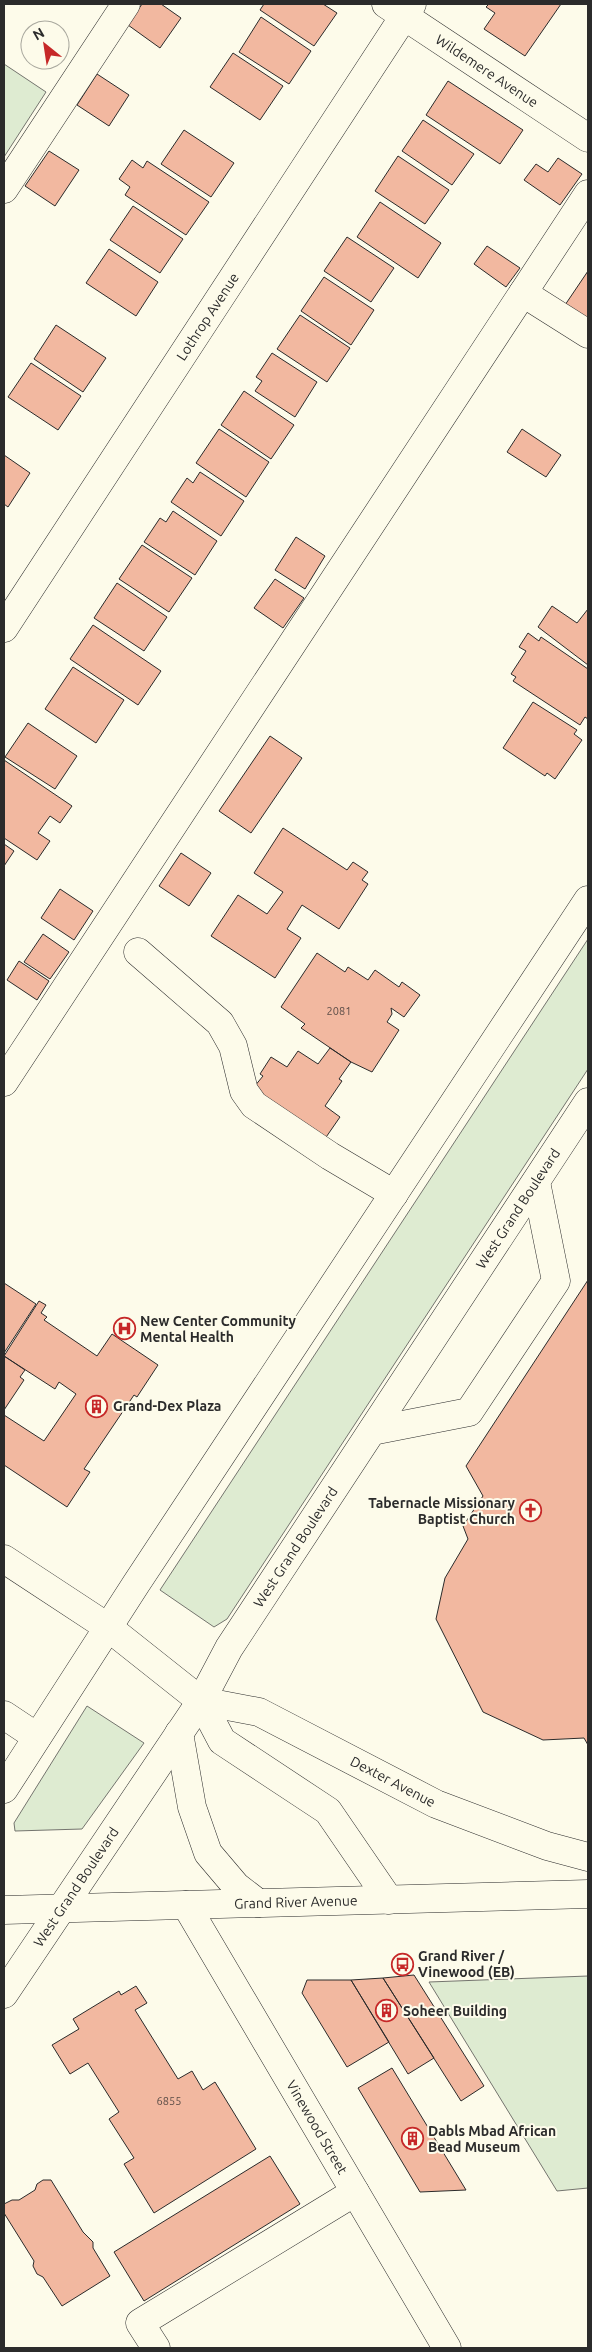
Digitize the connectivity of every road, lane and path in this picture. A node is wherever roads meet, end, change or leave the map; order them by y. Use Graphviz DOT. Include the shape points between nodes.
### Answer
graph roads {
  1 [pos="126,4"];
  2 [pos="400,8"];
  3 [pos="588,138"];
  4 [pos="4,189"];
  5 [pos="588,194"];
  6 [pos="523,293"];
  7 [pos="588,334"];
  8 [pos="4,628"];
  9 [pos="588,900"];
  10 [pos="138,952"];
  11 [pos="4,1082"];
  12 [pos="588,1102"];
  13 [pos="536,1182"];
  14 [pos="394,1194"];
  15 [pos="372,1431"];
  16 [pos="8,1571"];
  17 [pos="109,1628"];
  18 [pos="201,1701"];
  19 [pos="4,1715"];
  20 [pos="179,1733"];
  21 [pos="37,1737"];
  22 [pos="4,1789"];
  23 [pos="588,1857"];
  24 [pos="588,1894"];
  25 [pos="389,1900"];
  26 [pos="258,1903"];
  27 [pos="186,1905"];
  28 [pos="62,1908"];
  29 [pos="4,1910"];
  30 [pos="4,1994"];
  31 [pos="355,2192"];
  32 [pos="156,2348"];
  33 [pos="447,2348"];
  1 -- 4 [label="main road"];
  2 -- 3 [label="main road, Wildemere Avenue"];
  2 -- 8 [label="main road, Lothrop Avenue"];
  5 -- 6 [label="main road"];
  6 -- 7 [label="main road"];
  6 -- 11 [label="main road"];
  9 -- 14 [label="main road"];
  10 -- 14 [label="main road" via="220,1023 234,1046 244,1091 254,1105"];
  12 -- 13 [label="main road, West Grand Boulevard"];
  13 -- 15 [label="main road, West Grand Boulevard"];
  13 -- 15 [label="main road" via="556,1281 469,1412"];
  14 -- 17 [label="main road"];
  15 -- 18 [label="main road, West Grand Boulevard" via="229,1648"];
  16 -- 17 [label="main road, Dexter Avenue"];
  17 -- 18 [label="main road, Dexter Avenue"];
  17 -- 21 [label="main road"];
  18 -- 20 [label="main road, West Grand Boulevard"];
  18 -- 23 [label="main road, Dexter Avenue" via="259,1712 436,1804 547,1846"];
  18 -- 25 [label="main road, Dexter Avenue" via="222,1741 328,1811"];
  19 -- 21 [label="main road"];
  20 -- 26 [label="main road" via="192,1808 208,1853 236,1886"];
  20 -- 28 [label="main road, West Grand Boulevard"];
  21 -- 22 [label="main road"];
  24 -- 25 [label="main road, Grand River Avenue"];
  25 -- 26 [label="main road, Grand River Avenue"];
  26 -- 27 [label="main road, Grand River Avenue"];
  27 -- 28 [label="main road, Grand River Avenue"];
  27 -- 31 [label="main road, Vinewood Street"];
  28 -- 29 [label="main road, Grand River Avenue"];
  28 -- 30 [label="main road, West Grand Boulevard"];
  31 -- 32 [label="main road" via="140,2323"];
  31 -- 33 [label="main road, Vinewood Street"];
}
